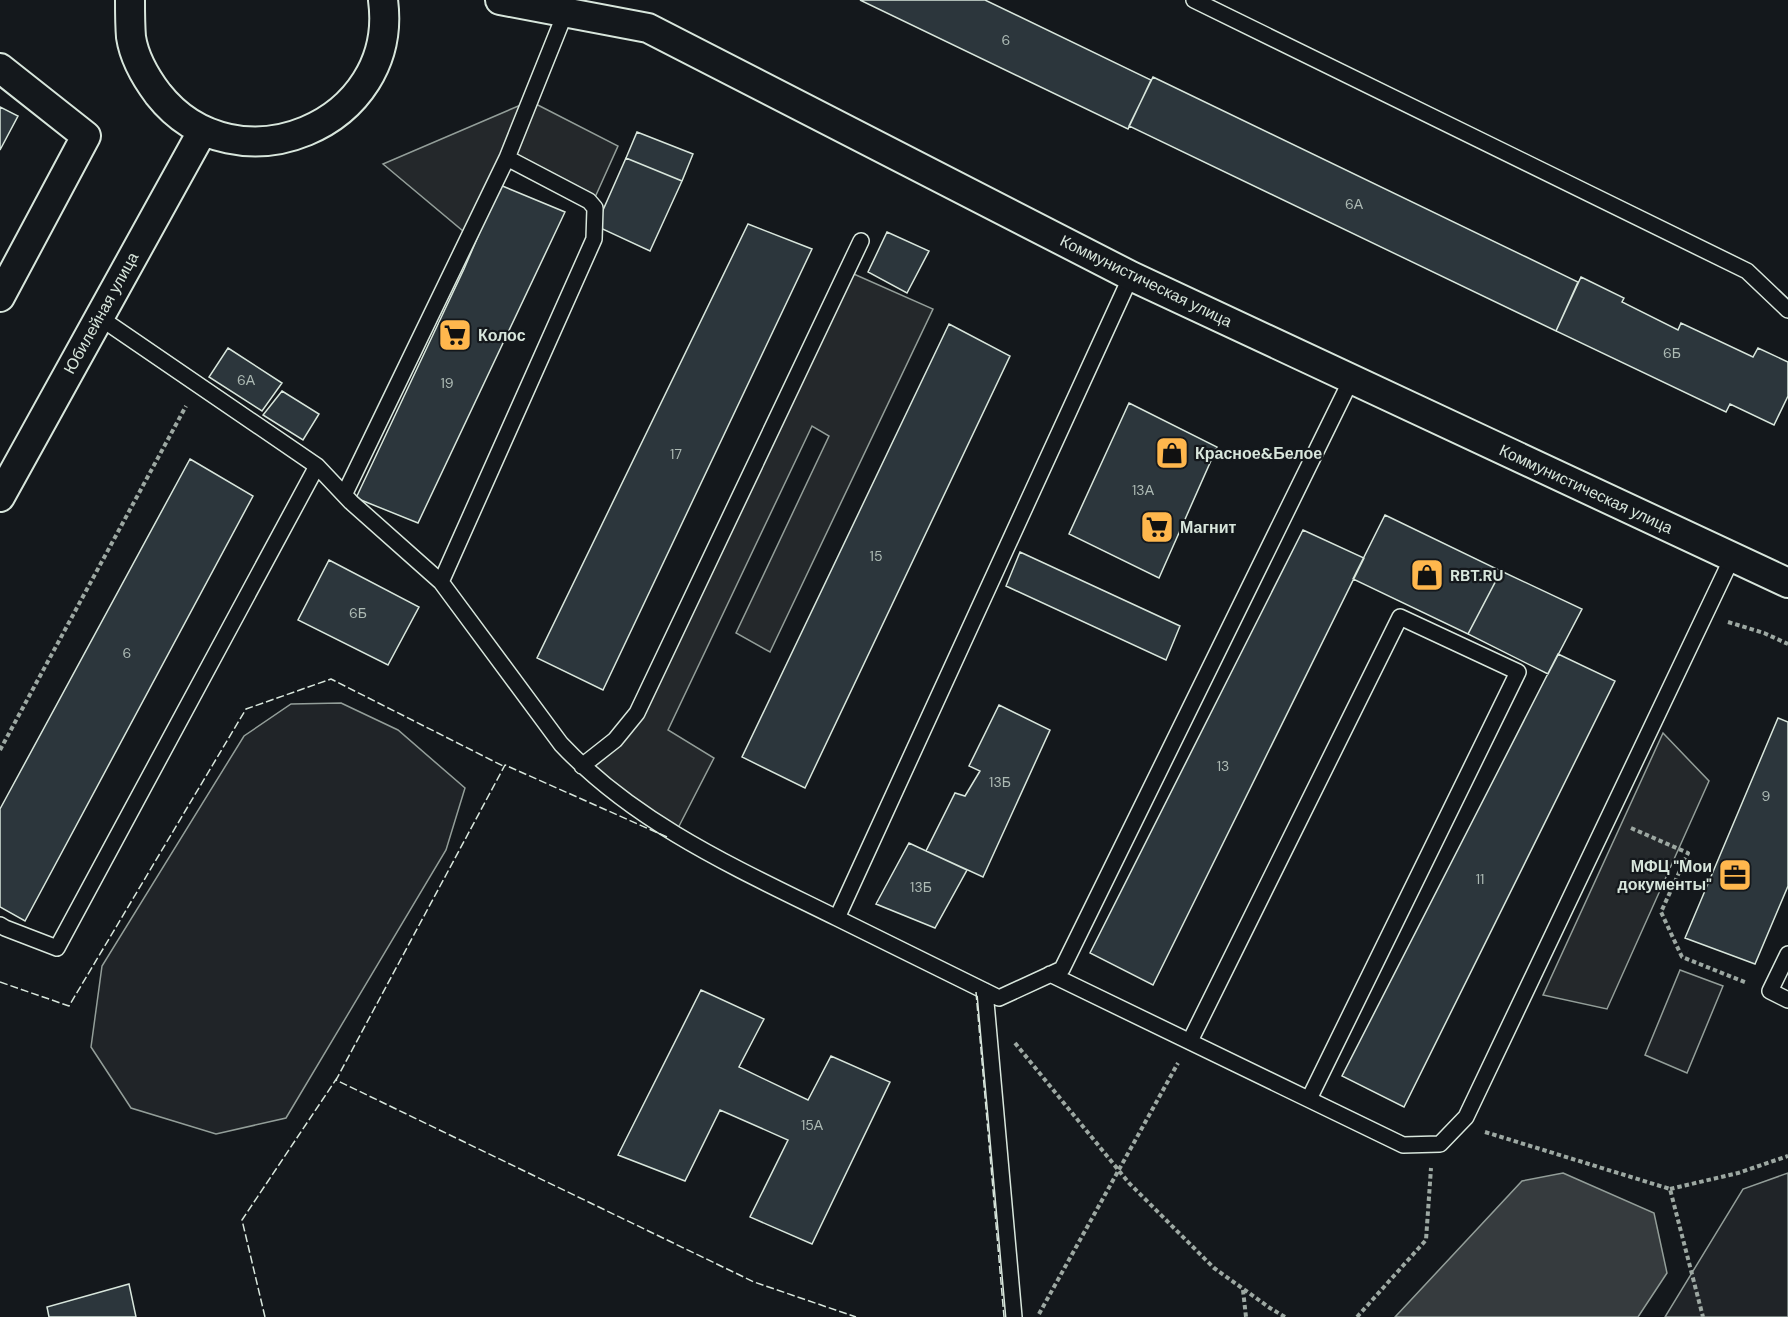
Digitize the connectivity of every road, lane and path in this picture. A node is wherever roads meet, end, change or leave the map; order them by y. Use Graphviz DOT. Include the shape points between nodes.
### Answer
graph roads {
  1 [pos="130,0"];
  2 [pos="384,0"];
  3 [pos="500,0"];
  4 [pos="1194,0"];
  5 [pos="566,11"];
  6 [pos="0,68"];
  7 [pos="202,130"];
  8 [pos="507,158"];
  9 [pos="861,241"];
  10 [pos="1131,276"];
  11 [pos="0,297"];
  12 [pos="1788,310"];
  13 [pos="99,317"];
  14 [pos="1352,378"];
  15 [pos="197,384"];
  16 [pos="317,466"];
  17 [pos="345,493"];
  18 [pos="0,497"];
  19 [pos="1732,558"];
  20 [pos="441,582"];
  21 [pos="1788,583"];
  22 [pos="1705,615"];
  23 [pos="1788,644"];
  24 [pos="0,750"];
  25 [pos="582,766"];
  26 [pos="1608,818"];
  27 [pos="837,918"];
  28 [pos="0,925"];
  29 [pos="1788,954"];
  30 [pos="1050,974"];
  31 [pos="985,991"];
  32 [pos="1770,991"];
  33 [pos="1788,1000"];
  34 [pos="1010,1038"];
  35 [pos="1190,1041"];
  36 [pos="1309,1099"];
  37 [pos="1459,1124"];
  38 [pos="1432,1144"];
  39 [pos="1788,1156"];
  40 [pos="1119,1171"];
  41 [pos="1670,1189"];
  42 [pos="1243,1289"];
  43 [pos="1014,1317"];
  44 [pos="1038,1317"];
  45 [pos="1246,1317"];
  46 [pos="1285,1317"];
  47 [pos="1357,1317"];
  48 [pos="1703,1317"];
  1 -- 7 [label="street" via="131,38 145,76 170,108"];
  2 -- 7 [label="street" via="386,16 380,52 364,85 340,112 309,132 274,141 238,141"];
  3 -- 5 [label="street, Коммунистическая улица"];
  4 -- 12 [label="lane" via="1747,271"];
  5 -- 8 [label="lane"];
  5 -- 10 [label="street, Коммунистическая улица" via="648,28"];
  6 -- 11 [label="street" via="86,136"];
  7 -- 13 [label="street, Юбилейная улица"];
  8 -- 17 [label="lane"];
  8 -- 20 [label="lane" via="589,201 595,208 594,239"];
  9 -- 25 [label="lane" via="637,713 615,740"];
  10 -- 14 [label="street, Коммунистическая улица"];
  10 -- 27 [label="lane"];
  13 -- 15 [label="lane"];
  13 -- 18 [label="street, Юбилейная улица"];
  14 -- 19 [label="street, Коммунистическая улица"];
  14 -- 30 [label="lane" via="1062,969"];
  15 -- 16 [label="lane"];
  15 -- 24 [label="path"];
  16 -- 17 [label="lane"];
  16 -- 28 [label="lane" via="57,948"];
  17 -- 20 [label="lane"];
  19 -- 21 [label="street, Коммунистическая улица"];
  19 -- 22 [label="lane"];
  20 -- 25 [label="lane" via="561,744"];
  22 -- 23 [label="path"];
  22 -- 26 [label="lane"];
  25 -- 27 [label="lane" via="633,809"];
  26 -- 32 [label="path" via="1688,853 1661,912 1682,957"];
  26 -- 37 [label="lane" via="1466,1117"];
  27 -- 31 [label="lane"];
  29 -- 32 [label="lane"];
  30 -- 31 [label="lane" via="999,998"];
  30 -- 35 [label="lane"];
  31 -- 43 [label="lane"];
  32 -- 33 [label="lane"];
  34 -- 40 [label="path"];
  35 -- 36 [label="lane"];
  35 -- 36 [label="lane" via="1400,617 1518,672"];
  35 -- 40 [label="path"];
  36 -- 38 [label="lane" via="1403,1145"];
  37 -- 38 [label="lane" via="1440,1144"];
  37 -- 41 [label="path"];
  38 -- 47 [label="path" via="1426,1240"];
  39 -- 41 [label="path"];
  40 -- 42 [label="path" via="1214,1268"];
  40 -- 44 [label="path"];
  41 -- 48 [label="path"];
  42 -- 45 [label="path"];
  42 -- 46 [label="path"];
}
